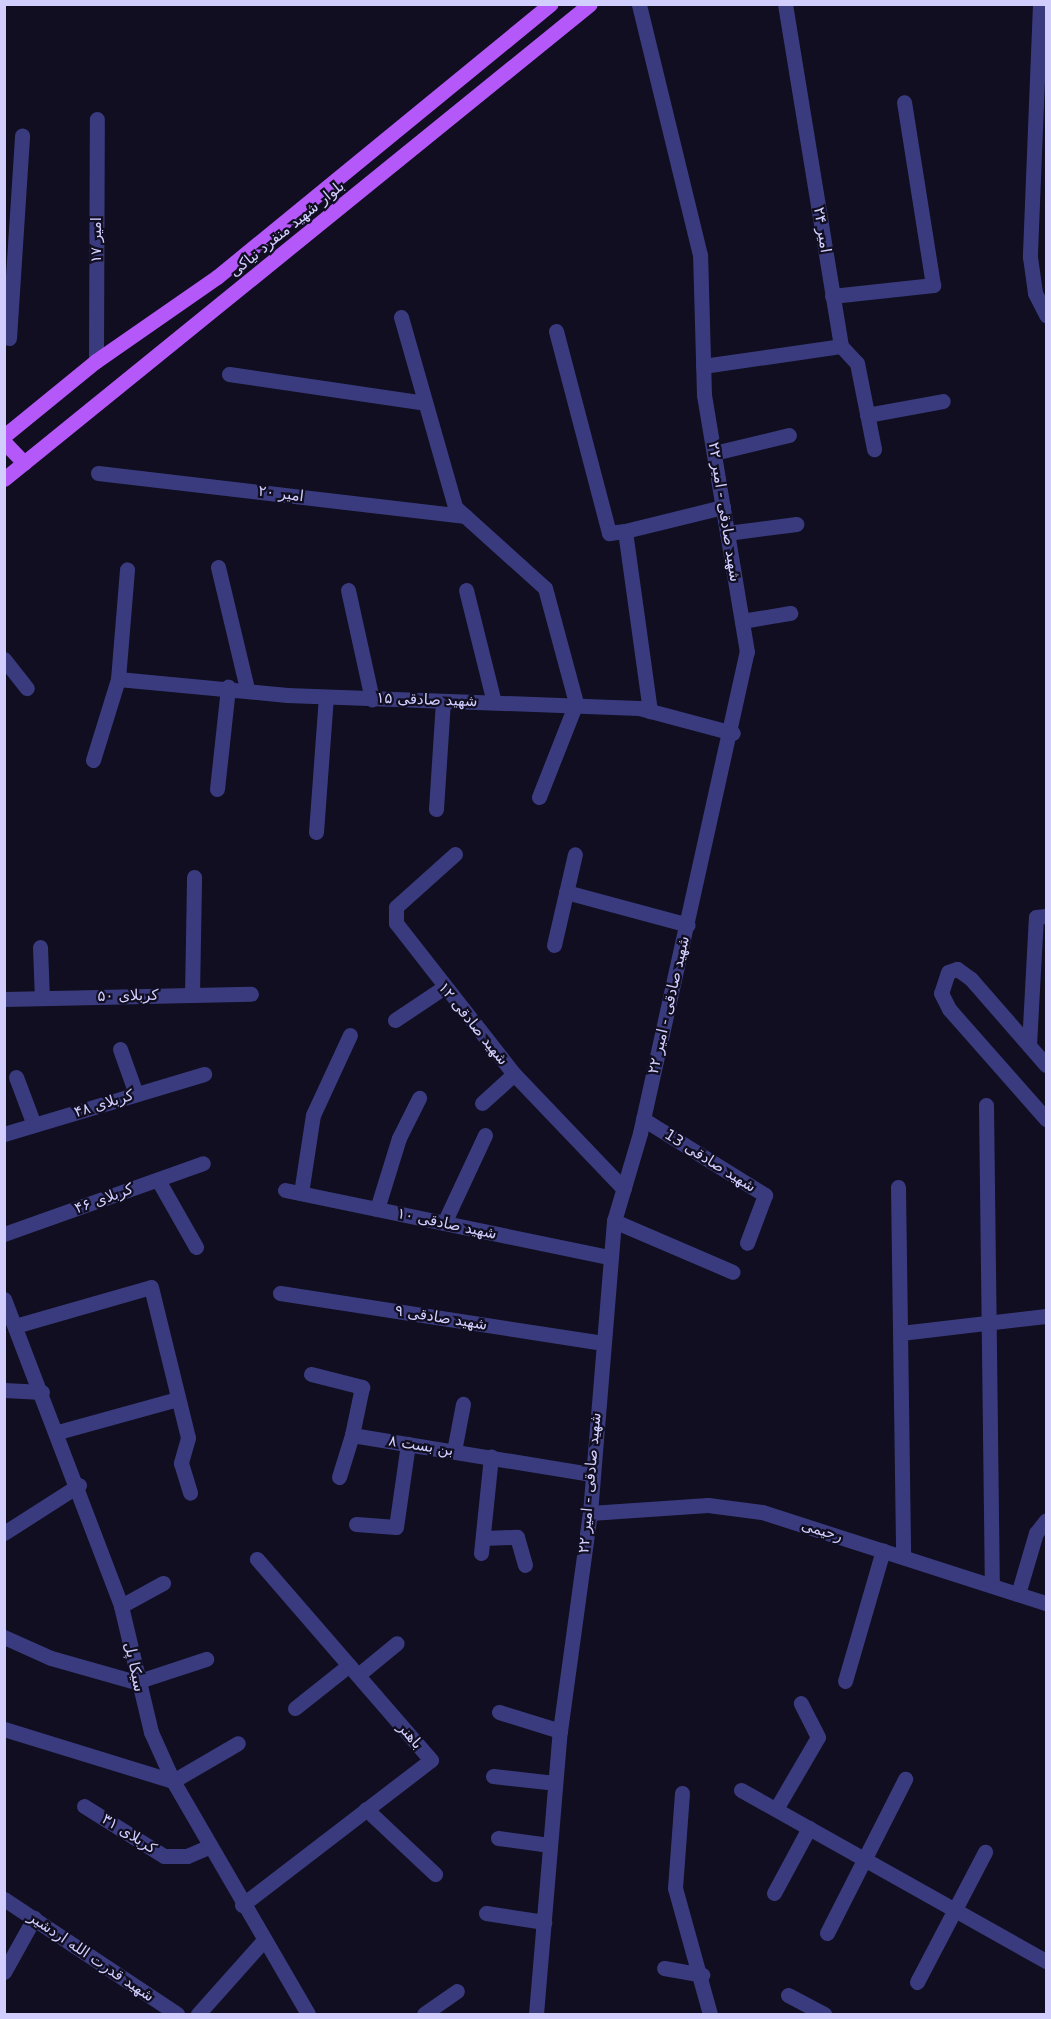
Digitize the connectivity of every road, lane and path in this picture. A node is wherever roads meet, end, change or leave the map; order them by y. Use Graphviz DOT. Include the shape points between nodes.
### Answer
graph roads {
  1 [pos="550,4"];
  2 [pos="590,4"];
  3 [pos="639,4"];
  4 [pos="785,4"];
  5 [pos="1040,4"];
  6 [pos="904,102"];
  7 [pos="97,119"];
  8 [pos="22,135"];
  9 [pos="1041,145"];
  10 [pos="9,263"];
  11 [pos="832,296"];
  12 [pos="1047,315"];
  13 [pos="400,317"];
  14 [pos="556,331"];
  15 [pos="9,338"];
  16 [pos="841,346"];
  17 [pos="96,362"];
  18 [pos="703,366"];
  19 [pos="229,374"];
  20 [pos="943,401"];
  21 [pos="425,403"];
  22 [pos="867,415"];
  23 [pos="789,435"];
  24 [pos="4,436"];
  25 [pos="4,442"];
  26 [pos="874,448"];
  27 [pos="714,453"];
  28 [pos="24,463"];
  29 [pos="98,472"];
  30 [pos="4,479"];
  31 [pos="723,507"];
  32 [pos="465,516"];
  33 [pos="796,524"];
  34 [pos="625,531"];
  35 [pos="727,534"];
  36 [pos="218,567"];
  37 [pos="128,569"];
  38 [pos="348,590"];
  39 [pos="466,591"];
  40 [pos="790,613"];
  41 [pos="742,621"];
  42 [pos="4,659"];
  43 [pos="118,679"];
  44 [pos="228,687"];
  45 [pos="27,688"];
  46 [pos="247,689"];
  47 [pos="326,697"];
  48 [pos="372,699"];
  49 [pos="442,701"];
  50 [pos="494,702"];
  51 [pos="576,704"];
  52 [pos="650,711"];
  53 [pos="733,733"];
  54 [pos="93,760"];
  55 [pos="217,789"];
  56 [pos="539,797"];
  57 [pos="436,809"];
  58 [pos="316,832"];
  59 [pos="455,854"];
  60 [pos="575,854"];
  61 [pos="194,877"];
  62 [pos="566,892"];
  63 [pos="1047,916"];
  64 [pos="688,925"];
  65 [pos="554,945"];
  66 [pos="40,947"];
  67 [pos="443,988"];
  68 [pos="251,994"];
  69 [pos="192,995"];
  70 [pos="42,998"];
  71 [pos="4,999"];
  72 [pos="395,1020"];
  73 [pos="350,1035"];
  74 [pos="1029,1045"];
  75 [pos="120,1049"];
  76 [pos="1047,1065"];
  77 [pos="204,1074"];
  78 [pos="514,1074"];
  79 [pos="16,1077"];
  80 [pos="136,1094"];
  81 [pos="419,1098"];
  82 [pos="482,1103"];
  83 [pos="986,1105"];
  84 [pos="643,1119"];
  85 [pos="1047,1119"];
  86 [pos="34,1125"];
  87 [pos="4,1134"];
  88 [pos="485,1135"];
  89 [pos="203,1163"];
  90 [pos="158,1179"];
  91 [pos="898,1187"];
  92 [pos="624,1189"];
  93 [pos="285,1190"];
  94 [pos="301,1193"];
  95 [pos="377,1209"];
  96 [pos="614,1221"];
  97 [pos="444,1223"];
  98 [pos="4,1234"];
  99 [pos="747,1243"];
  100 [pos="196,1246"];
  101 [pos="609,1257"];
  102 [pos="733,1272"];
  103 [pos="280,1293"];
  104 [pos="4,1299"];
  105 [pos="1047,1316"];
  106 [pos="990,1322"];
  107 [pos="15,1326"];
  108 [pos="901,1333"];
  109 [pos="603,1343"];
  110 [pos="311,1374"];
  111 [pos="4,1390"];
  112 [pos="42,1392"];
  113 [pos="178,1399"];
  114 [pos="463,1404"];
  115 [pos="58,1432"];
  116 [pos="352,1435"];
  117 [pos="408,1444"];
  118 [pos="454,1451"];
  119 [pos="491,1457"];
  120 [pos="590,1474"];
  121 [pos="339,1477"];
  122 [pos="79,1485"];
  123 [pos="190,1493"];
  124 [pos="590,1513"];
  125 [pos="1047,1520"];
  126 [pos="356,1524"];
  127 [pos="4,1533"];
  128 [pos="883,1550"];
  129 [pos="903,1556"];
  130 [pos="257,1559"];
  131 [pos="525,1564"];
  132 [pos="163,1584"];
  133 [pos="992,1586"];
  134 [pos="1018,1594"];
  135 [pos="1047,1603"];
  136 [pos="121,1606"];
  137 [pos="4,1637"];
  138 [pos="398,1643"];
  139 [pos="206,1659"];
  140 [pos="353,1670"];
  141 [pos="845,1681"];
  142 [pos="136,1682"];
  143 [pos="801,1703"];
  144 [pos="295,1708"];
  145 [pos="499,1712"];
  146 [pos="4,1729"];
  147 [pos="560,1731"];
  148 [pos="238,1743"];
  149 [pos="493,1776"];
  150 [pos="905,1779"];
  151 [pos="173,1780"];
  152 [pos="555,1783"];
  153 [pos="741,1790"];
  154 [pos="682,1793"];
  155 [pos="84,1806"];
  156 [pos="366,1809"];
  157 [pos="776,1809"];
  158 [pos="809,1828"];
  159 [pos="498,1838"];
  160 [pos="550,1845"];
  161 [pos="210,1846"];
  162 [pos="985,1852"];
  163 [pos="867,1861"];
  164 [pos="435,1874"];
  165 [pos="774,1893"];
  166 [pos="4,1899"];
  167 [pos="242,1905"];
  168 [pos="955,1910"];
  169 [pos="486,1913"];
  170 [pos="34,1918"];
  171 [pos="544,1922"];
  172 [pos="827,1933"];
  173 [pos="263,1941"];
  174 [pos="1047,1961"];
  175 [pos="664,1968"];
  176 [pos="4,1972"];
  177 [pos="702,1975"];
  178 [pos="917,1982"];
  179 [pos="458,1991"];
  180 [pos="788,1995"];
  181 [pos="177,2014"];
  182 [pos="198,2014"];
  183 [pos="308,2014"];
  184 [pos="424,2014"];
  185 [pos="536,2014"];
  186 [pos="710,2014"];
  187 [pos="824,2014"];
  1 -- 17 [label="main road, بلوار شهید منفرد نیاکی" via="217,277"];
  2 -- 28 [label="main road, بلوار شهید منفرد نیاکی"];
  3 -- 18 [label="street, شهید صادقی - امیر ۲۲" via="699,255"];
  4 -- 11 [label="street, امیر ۲۴"];
  5 -- 9 [label="street"];
  6 -- 11 [label="street" via="933,285"];
  7 -- 17 [label="street, امیر ۱۷"];
  8 -- 10 [label="street"];
  9 -- 12 [label="street" via="1030,257 1035,293"];
  10 -- 15 [label="street"];
  11 -- 16 [label="street, امیر ۲۴"];
  13 -- 21 [label="street"];
  14 -- 34 [label="street" via="609,533"];
  16 -- 18 [label="street"];
  16 -- 22 [label="street, امیر ۲۴" via="857,363"];
  17 -- 24 [label="main road, بلوار شهید منفرد نیاکی"];
  18 -- 27 [label="street, شهید صادقی - امیر ۲۲"];
  19 -- 21 [label="street"];
  20 -- 22 [label="street"];
  21 -- 32 [label="street" via="455,507"];
  22 -- 26 [label="street, امیر ۲۴"];
  23 -- 27 [label="street"];
  25 -- 28 [label="main road"];
  27 -- 31 [label="street, شهید صادقی - امیر ۲۲"];
  28 -- 30 [label="main road, بلوار شهید منفرد نیاکی"];
  29 -- 32 [label="street, امیر ۲۰"];
  31 -- 34 [label="street"];
  31 -- 35 [label="street, شهید صادقی - امیر ۲۲"];
  32 -- 51 [label="street" via="545,588"];
  33 -- 35 [label="street"];
  34 -- 52 [label="street"];
  35 -- 41 [label="street, شهید صادقی - امیر ۲۲"];
  36 -- 46 [label="street"];
  37 -- 43 [label="street"];
  38 -- 48 [label="street"];
  39 -- 50 [label="street"];
  40 -- 41 [label="street"];
  41 -- 53 [label="street, شهید صادقی - امیر ۲۲" via="747,652"];
  42 -- 45 [label="street"];
  43 -- 44 [label="street, شهید صادقی ۱۵"];
  43 -- 54 [label="street"];
  44 -- 46 [label="street, شهید صادقی ۱۵"];
  44 -- 55 [label="street"];
  46 -- 47 [label="street, شهید صادقی ۱۵"];
  47 -- 48 [label="street, شهید صادقی ۱۵"];
  47 -- 58 [label="street"];
  48 -- 49 [label="street, شهید صادقی ۱۵"];
  49 -- 50 [label="street, شهید صادقی ۱۵"];
  49 -- 57 [label="street"];
  50 -- 51 [label="street, شهید صادقی ۱۵"];
  51 -- 52 [label="street, شهید صادقی ۱۵"];
  51 -- 56 [label="street"];
  52 -- 53 [label="street, شهید صادقی ۱۵"];
  53 -- 64 [label="street, شهید صادقی - امیر ۲۲"];
  59 -- 67 [label="street, شهید صادقی ۱۲" via="396,907 395,915"];
  60 -- 62 [label="street"];
  61 -- 69 [label="street"];
  62 -- 64 [label="street"];
  62 -- 65 [label="street"];
  63 -- 74 [label="street" via="1036,917"];
  64 -- 84 [label="street, شهید صادقی - امیر ۲۲"];
  66 -- 70 [label="street"];
  67 -- 72 [label="street"];
  67 -- 78 [label="street, شهید صادقی ۱۲"];
  68 -- 69 [label="street, کربلای ۵۰"];
  69 -- 70 [label="street, کربلای ۵۰"];
  70 -- 71 [label="street, کربلای ۵۰"];
  73 -- 94 [label="street" via="313,1115"];
  74 -- 76 [label="street"];
  74 -- 85 [label="street" via="972,979 957,969 948,972 941,993 949,1009"];
  75 -- 80 [label="street"];
  77 -- 80 [label="street, کربلای ۴۸"];
  78 -- 82 [label="street"];
  78 -- 92 [label="street, شهید صادقی ۱۲"];
  79 -- 86 [label="street"];
  80 -- 86 [label="street, کربلای ۴۸"];
  81 -- 95 [label="street" via="399,1138"];
  83 -- 106 [label="street"];
  84 -- 92 [label="street, شهید صادقی - امیر ۲۲"];
  84 -- 99 [label="street, شهید صادقی 13" via="765,1195"];
  86 -- 87 [label="street, کربلای ۴۸"];
  88 -- 97 [label="street"];
  89 -- 90 [label="street, کربلای ۴۶"];
  90 -- 98 [label="street, کربلای ۴۶"];
  90 -- 100 [label="street"];
  91 -- 108 [label="street"];
  92 -- 96 [label="street, شهید صادقی - امیر ۲۲"];
  93 -- 94 [label="street, شهید صادقی ۱۰"];
  94 -- 95 [label="street, شهید صادقی ۱۰"];
  95 -- 97 [label="street, شهید صادقی ۱۰"];
  96 -- 101 [label="street, شهید صادقی - امیر ۲۲"];
  96 -- 102 [label="street"];
  97 -- 101 [label="street, شهید صادقی ۱۰"];
  101 -- 109 [label="street, شهید صادقی - امیر ۲۲"];
  103 -- 109 [label="street, شهید صادقی ۹"];
  104 -- 107 [label="street, سیکا پل"];
  105 -- 106 [label="street"];
  106 -- 108 [label="street"];
  106 -- 133 [label="street"];
  107 -- 112 [label="street, سیکا پل"];
  107 -- 113 [label="street" via="151,1287"];
  108 -- 129 [label="street"];
  109 -- 120 [label="street, شهید صادقی - امیر ۲۲"];
  110 -- 116 [label="street" via="362,1387"];
  111 -- 112 [label="street"];
  112 -- 115 [label="street, سیکا پل"];
  113 -- 115 [label="street"];
  113 -- 123 [label="street" via="188,1438 181,1462"];
  114 -- 118 [label="street"];
  115 -- 122 [label="street, سیکا پل"];
  116 -- 117 [label="street, بن بست ۸"];
  116 -- 121 [label="street"];
  117 -- 118 [label="street, بن بست ۸"];
  117 -- 126 [label="street" via="396,1527"];
  118 -- 119 [label="street, بن بست ۸"];
  119 -- 120 [label="street, بن بست ۸"];
  119 -- 131 [label="street" via="482,1545 517,1537"];
  120 -- 124 [label="street, شهید صادقی - امیر ۲۲"];
  122 -- 127 [label="street"];
  122 -- 136 [label="street, سیکا پل"];
  124 -- 128 [label="street, رحیمی" via="735,1508"];
  124 -- 147 [label="street, شهید صادقی - امیر ۲۲"];
  125 -- 134 [label="street" via="1036,1533"];
  128 -- 129 [label="street, رحیمی"];
  128 -- 141 [label="street"];
  129 -- 133 [label="street, رحیمی"];
  130 -- 140 [label="street, باهنر"];
  132 -- 136 [label="street"];
  133 -- 134 [label="street, رحیمی"];
  134 -- 135 [label="street, رحیمی"];
  136 -- 142 [label="street, سیکا پل"];
  137 -- 142 [label="street" via="51,1658"];
  138 -- 140 [label="street"];
  139 -- 142 [label="street"];
  140 -- 144 [label="street"];
  140 -- 156 [label="street, باهنر" via="431,1760"];
  142 -- 151 [label="street, سیکا پل"];
  143 -- 157 [label="street" via="818,1737"];
  145 -- 147 [label="street"];
  146 -- 151 [label="street"];
  147 -- 152 [label="street, شهید صادقی - امیر ۲۲"];
  148 -- 151 [label="street"];
  149 -- 152 [label="street"];
  150 -- 163 [label="street"];
  151 -- 161 [label="street, سیکا پل"];
  152 -- 160 [label="street, شهید صادقی - امیر ۲۲"];
  153 -- 157 [label="street"];
  154 -- 177 [label="street" via="675,1888"];
  155 -- 161 [label="street, کربلای ۳۱" via="164,1856 187,1856"];
  156 -- 164 [label="street"];
  156 -- 167 [label="street, باهنر"];
  157 -- 158 [label="street"];
  158 -- 163 [label="street"];
  158 -- 165 [label="street"];
  159 -- 160 [label="street"];
  160 -- 171 [label="street, شهید صادقی - امیر ۲۲"];
  161 -- 167 [label="street, سیکا پل"];
  162 -- 168 [label="street"];
  163 -- 168 [label="street"];
  163 -- 172 [label="street"];
  166 -- 170 [label="street, شهید قدرت الله اردشیر"];
  167 -- 173 [label="street, سیکا پل"];
  168 -- 174 [label="street"];
  168 -- 178 [label="street"];
  169 -- 171 [label="street"];
  170 -- 176 [label="street"];
  170 -- 181 [label="street, شهید قدرت الله اردشیر"];
  171 -- 185 [label="street, شهید صادقی - امیر ۲۲"];
  173 -- 182 [label="street"];
  173 -- 183 [label="street, سیکا پل"];
  175 -- 177 [label="street"];
  177 -- 186 [label="street"];
  179 -- 184 [label="street"];
  180 -- 187 [label="street"];
}
